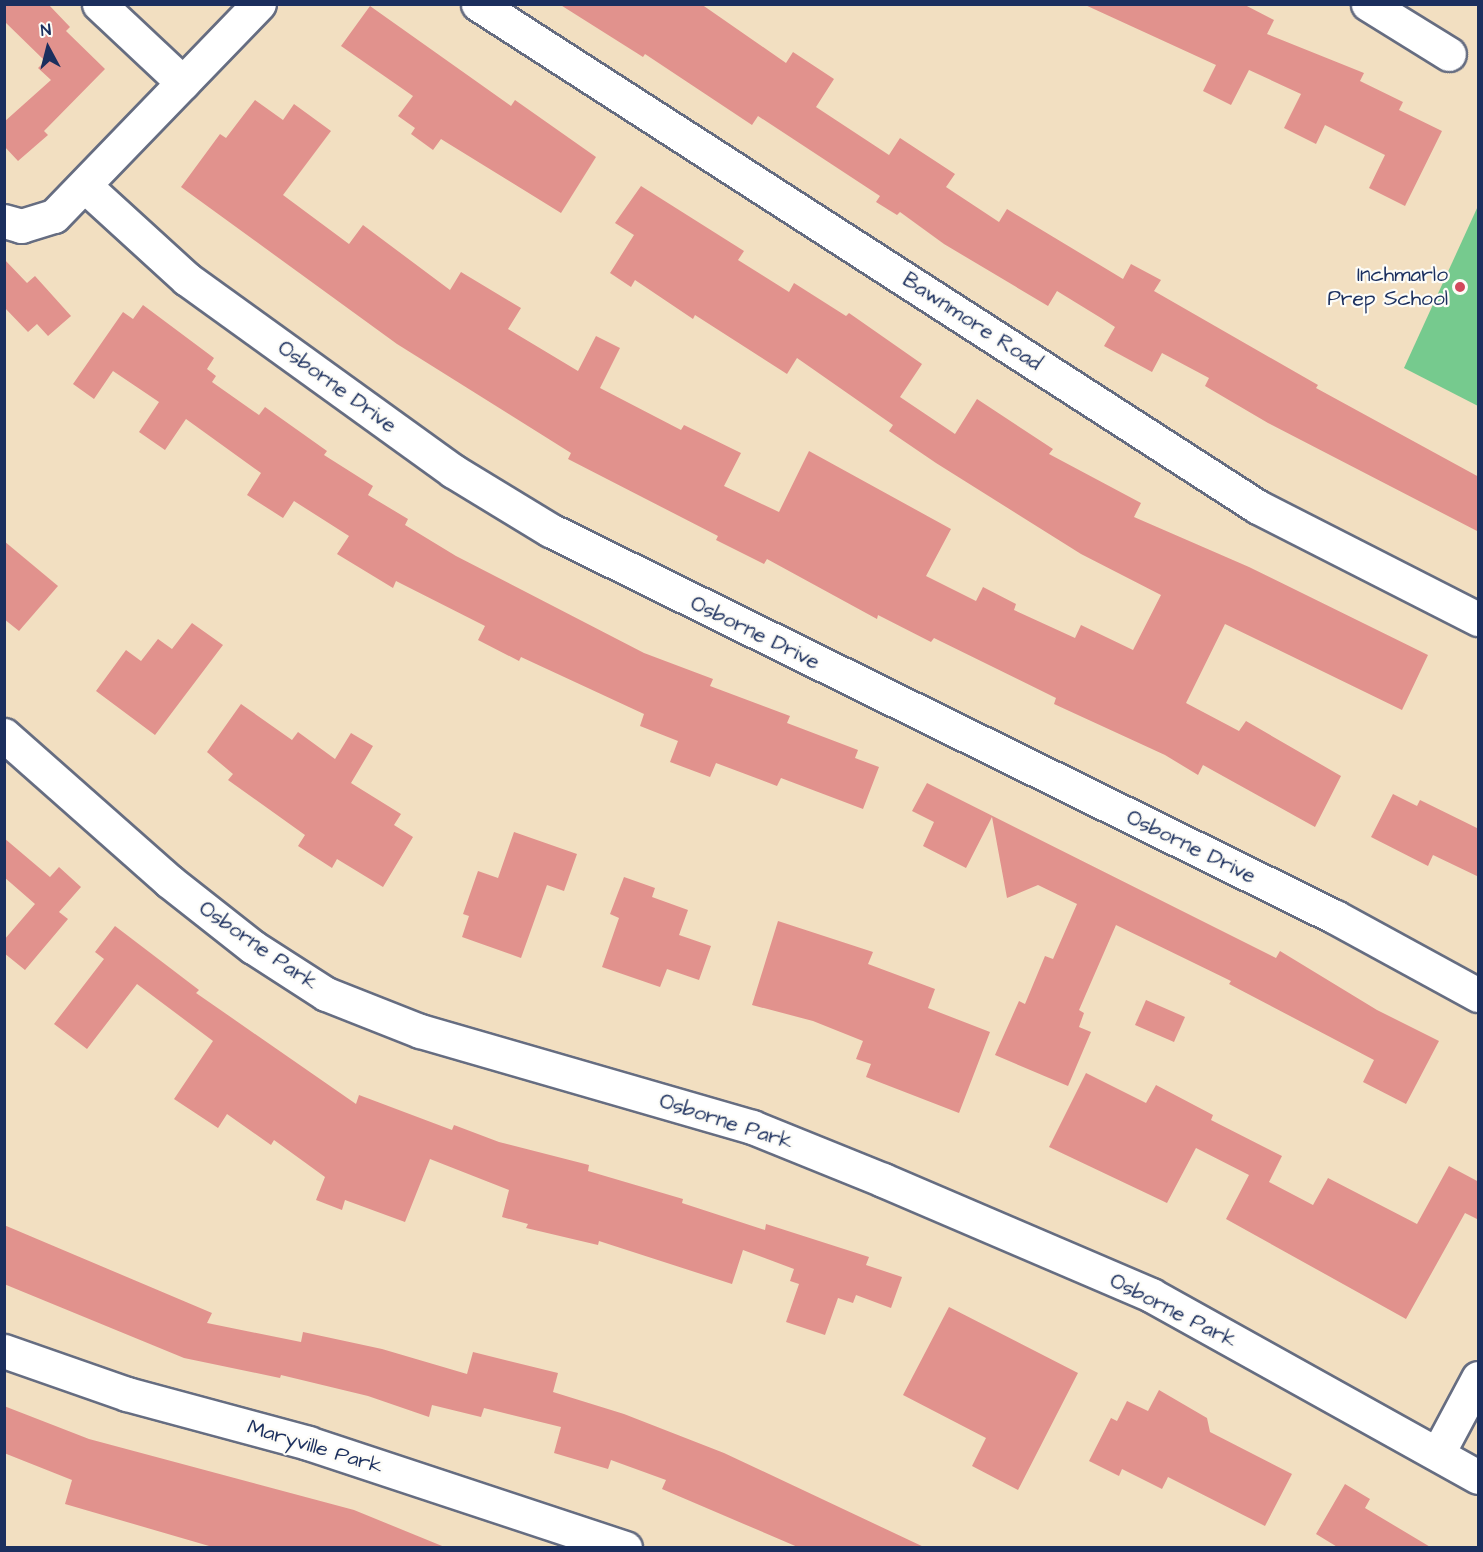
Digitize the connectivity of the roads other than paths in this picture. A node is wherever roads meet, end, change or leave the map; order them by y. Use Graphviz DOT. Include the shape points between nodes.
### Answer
graph roads {
  1 [pos="99,4"];
  2 [pos="259,4"];
  3 [pos="478,4"];
  4 [pos="1368,4"];
  5 [pos="1449,54"];
  6 [pos="183,83"];
  7 [pos="85,186"];
  8 [pos="4,221"];
  9 [pos="1479,619"];
  10 [pos="4,735"];
  11 [pos="1479,995"];
  12 [pos="4,1352"];
  13 [pos="1479,1378"];
  14 [pos="1438,1453"];
  15 [pos="1479,1477"];
  16 [pos="625,1548"];
  1 -- 6 [label="street"];
  2 -- 6 [label="street"];
  3 -- 9 [label="street, Bawnmore Road" via="1258,507"];
  4 -- 5 [label="street"];
  6 -- 7 [label="street"];
  7 -- 8 [label="street" via="54,216 21,226"];
  7 -- 11 [label="street, Osborne Drive" via="187,279 453,471 550,530 1335,917"];
  10 -- 14 [label="street, Osborne Park" via="169,881 254,947 326,994 420,1031 752,1127 883,1180 1151,1295"];
  12 -- 16 [label="street, Maryville Park" via="127,1394 308,1443"];
  13 -- 14 [label="street"];
  14 -- 15 [label="street, Osborne Park"];
}
